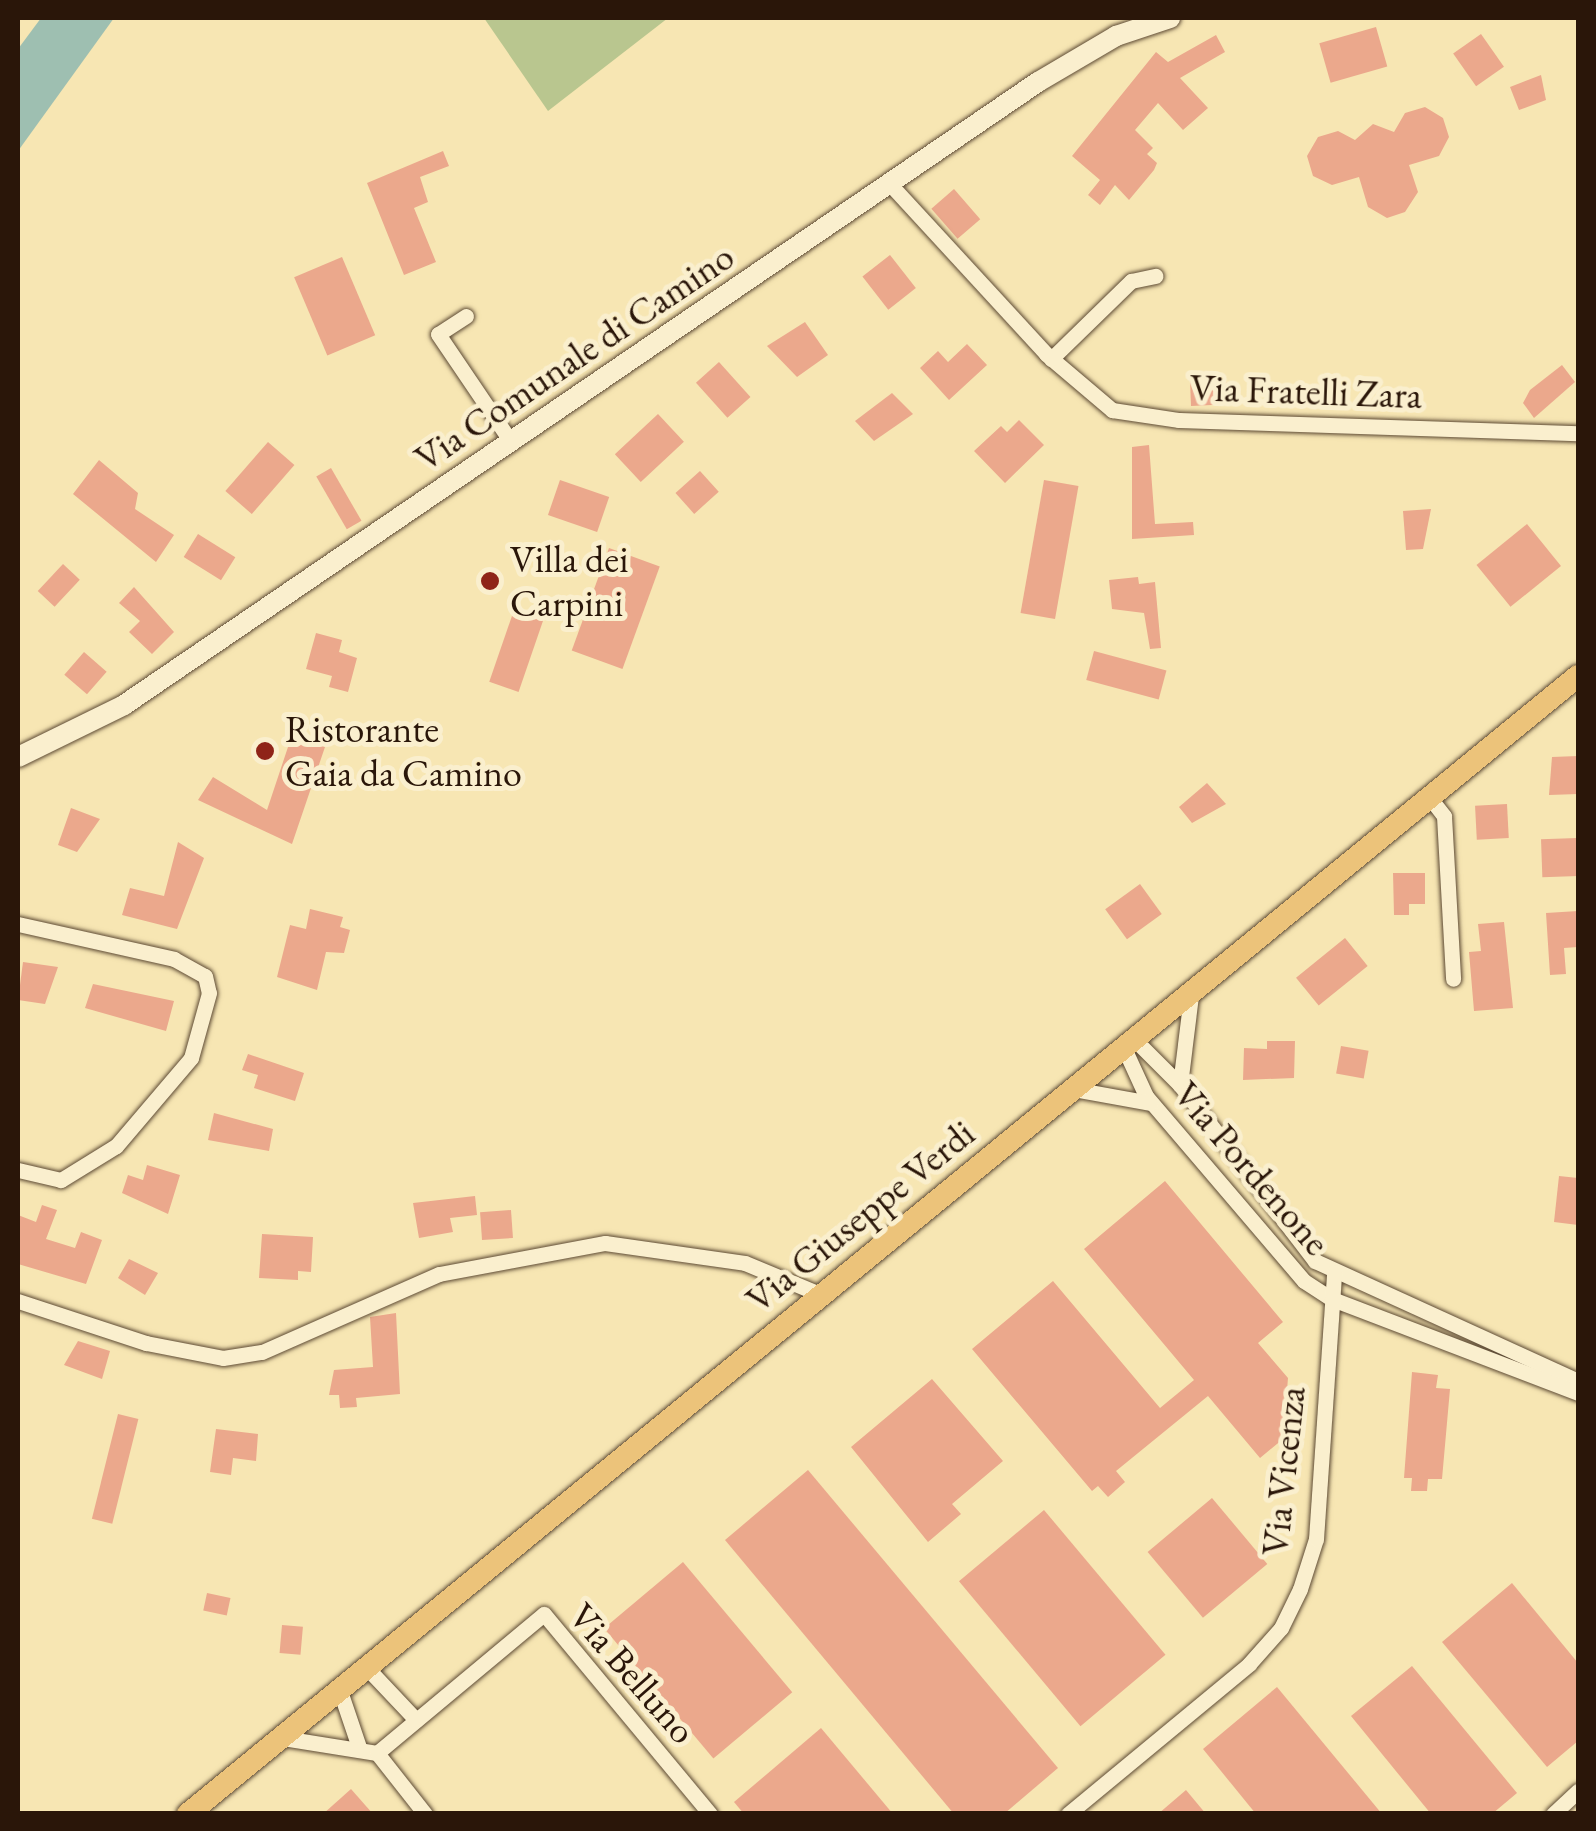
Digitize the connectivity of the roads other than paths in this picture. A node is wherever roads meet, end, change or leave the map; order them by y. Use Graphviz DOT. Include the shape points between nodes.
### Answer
graph roads {
  1 [pos="1170,18"];
  2 [pos="889,183"];
  3 [pos="1154,276"];
  4 [pos="466,316"];
  5 [pos="1051,359"];
  6 [pos="1578,433"];
  7 [pos="511,442"];
  8 [pos="1578,676"];
  9 [pos="18,757"];
  10 [pos="1430,798"];
  11 [pos="18,924"];
  12 [pos="1454,979"];
  13 [pos="1191,994"];
  14 [pos="1130,1044"];
  15 [pos="1180,1085"];
  16 [pos="1073,1090"];
  17 [pos="1155,1105"];
  18 [pos="18,1170"];
  19 [pos="1334,1274"];
  20 [pos="817,1294"];
  21 [pos="1332,1299"];
  22 [pos="18,1301"];
  23 [pos="1578,1381"];
  24 [pos="1578,1393"];
  25 [pos="368,1669"];
  26 [pos="340,1692"];
  27 [pos="416,1720"];
  28 [pos="283,1738"];
  29 [pos="360,1750"];
  30 [pos="377,1753"];
  31 [pos="1578,1791"];
  32 [pos="188,1814"];
  33 [pos="425,1814"];
  34 [pos="710,1814"];
  35 [pos="1068,1814"];
  36 [pos="1552,1814"];
  1 -- 2 [label="street, Via Comunale di Camino" via="1092,48"];
  2 -- 5 [label="street, Via Fratelli Zara"];
  2 -- 7 [label="street, Via Comunale di Camino"];
  3 -- 5 [label="street" via="1131,281"];
  4 -- 7 [label="street" via="438,334"];
  5 -- 6 [label="street, Via Fratelli Zara" via="1112,410 1179,420"];
  7 -- 9 [label="street, Via Comunale di Camino" via="124,705"];
  8 -- 10 [label="main road, Via Giuseppe Verdi"];
  10 -- 12 [label="street" via="1444,816"];
  10 -- 13 [label="main road, Via Giuseppe Verdi"];
  11 -- 18 [label="street" via="174,959 204,976 208,993 191,1058 116,1146 61,1180"];
  13 -- 14 [label="main road, Via Giuseppe Verdi"];
  13 -- 15 [label="street"];
  14 -- 15 [label="street, Via Pordenone"];
  14 -- 16 [label="main road, Via Giuseppe Verdi"];
  14 -- 17 [label="street, Via Pordenone"];
  15 -- 19 [label="street, Via Pordenone" via="1298,1243"];
  16 -- 17 [label="street" via="1113,1091"];
  16 -- 20 [label="main road, Via Giuseppe Verdi"];
  17 -- 21 [label="street, Via Pordenone" via="1290,1267"];
  19 -- 21 [label="street, Via Vicenza"];
  19 -- 23 [label="street, Via Pordenone"];
  20 -- 22 [label="street" via="746,1262 605,1243 454,1270 262,1352 223,1358"];
  20 -- 25 [label="main road, Via Giuseppe Verdi"];
  21 -- 24 [label="street, Via Pordenone"];
  21 -- 35 [label="street, Via Vicenza" via="1316,1539 1281,1628 1249,1664"];
  25 -- 26 [label="main road, Via Giuseppe Verdi"];
  25 -- 27 [label="street"];
  26 -- 28 [label="main road, Via Giuseppe Verdi"];
  26 -- 29 [label="street"];
  27 -- 30 [label="street"];
  27 -- 34 [label="street, Via Belluno" via="544,1614"];
  28 -- 29 [label="street"];
  28 -- 32 [label="main road, Via Giuseppe Verdi"];
  29 -- 30 [label="street"];
  30 -- 33 [label="street"];
  31 -- 36 [label="street"];
}
